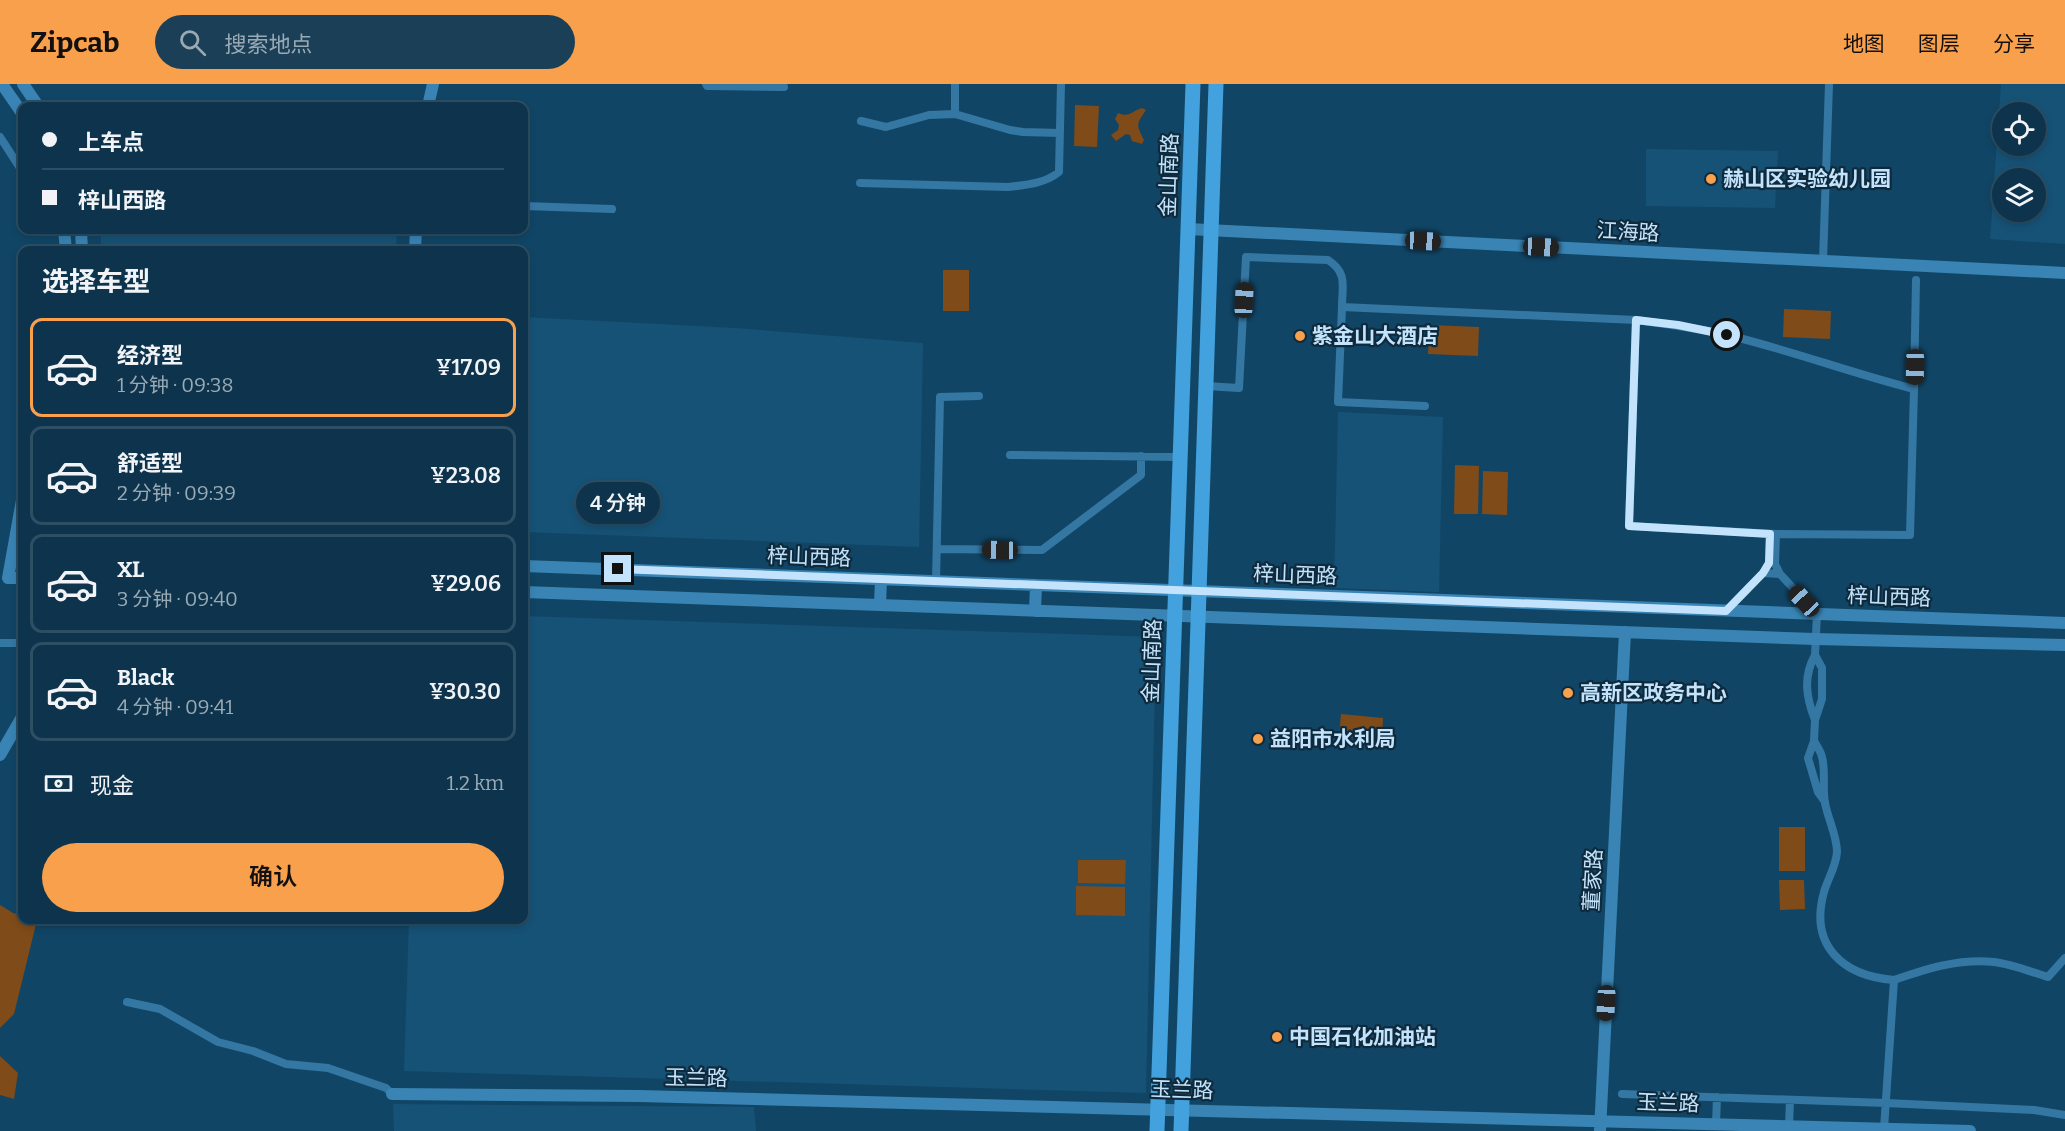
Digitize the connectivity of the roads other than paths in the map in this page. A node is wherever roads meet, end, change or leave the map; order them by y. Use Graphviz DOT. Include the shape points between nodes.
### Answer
graph roads {
  1 [pos="2,84"];
  2 [pos="24,84"];
  3 [pos="434,84"];
  4 [pos="706,84"];
  5 [pos="955,84"];
  6 [pos="1061,84"];
  7 [pos="1193,84"];
  8 [pos="1216,84"];
  9 [pos="1829,84"];
  10 [pos="784,87"];
  11 [pos="35,102"];
  12 [pos="429,102"];
  13 [pos="18,107"];
  14 [pos="955,114"];
  15 [pos="861,121"];
  16 [pos="1060,133"];
  17 [pos="0,137"];
  18 [pos="18,165"];
  19 [pos="860,183"];
  20 [pos="528,206"];
  21 [pos="612,209"];
  22 [pos="1188,229"];
  23 [pos="1211,230"];
  24 [pos="1823,261"];
  25 [pos="2065,273"];
  26 [pos="1916,280"];
  27 [pos="1341,307"];
  28 [pos="1636,320"];
  29 [pos="1206,386"];
  30 [pos="1914,389"];
  31 [pos="979,396"];
  32 [pos="1425,406"];
  33 [pos="1011,455"];
  34 [pos="1141,456"];
  35 [pos="1181,457"];
  36 [pos="1773,534"];
  37 [pos="937,549"];
  38 [pos="17,552"];
  39 [pos="528,566"];
  40 [pos="1763,573"];
  41 [pos="1780,574"];
  42 [pos="18,578"];
  43 [pos="881,579"];
  44 [pos="936,581"];
  45 [pos="1036,585"];
  46 [pos="1176,591"];
  47 [pos="1199,591"];
  48 [pos="528,592"];
  49 [pos="880,605"];
  50 [pos="1035,611"];
  51 [pos="1726,611"];
  52 [pos="1816,614"];
  53 [pos="1175,616"];
  54 [pos="1198,617"];
  55 [pos="2065,623"];
  56 [pos="1625,632"];
  57 [pos="1815,639"];
  58 [pos="18,643"];
  59 [pos="0,644"];
  60 [pos="2065,645"];
  61 [pos="1815,655"];
  62 [pos="1815,720"];
  63 [pos="18,724"];
  64 [pos="1814,741"];
  65 [pos="0,756"];
  66 [pos="1825,802"];
  67 [pos="2065,958"];
  68 [pos="1894,980"];
  69 [pos="128,1002"];
  70 [pos="392,1094"];
  71 [pos="1622,1094"];
  72 [pos="1717,1097"];
  73 [pos="1790,1100"];
  74 [pos="1886,1103"];
  75 [pos="1157,1109"];
  76 [pos="1182,1110"];
  77 [pos="2065,1115"];
  78 [pos="1716,1124"];
  79 [pos="1600,1126"];
  80 [pos="1789,1126"];
  81 [pos="1884,1129"];
  82 [pos="1157,1131"];
  83 [pos="1181,1131"];
  84 [pos="1970,1131"];
  1 -- 13 [label="street"];
  2 -- 11 [label="street"];
  3 -- 12 [label="street"];
  4 -- 10 [label="street"];
  5 -- 14 [label="street"];
  6 -- 16 [label="street"];
  7 -- 22 [label="highway, 金山南路"];
  8 -- 23 [label="highway, 金山南路"];
  9 -- 24 [label="street"];
  14 -- 15 [label="street" via="929,115 886,128"];
  14 -- 16 [label="street" via="1023,132"];
  16 -- 19 [label="street" via="1059,172 1031,184 1008,187"];
  17 -- 18 [label="street"];
  20 -- 21 [label="street"];
  22 -- 23 [label="street, 江海路"];
  22 -- 35 [label="highway, 金山南路"];
  23 -- 24 [label="street, 江海路"];
  23 -- 29 [label="highway, 金山南路"];
  24 -- 25 [label="street, 江海路"];
  26 -- 30 [label="street"];
  27 -- 28 [label="street"];
  27 -- 29 [label="street" via="1343,275 1328,260 1246,257 1239,387"];
  27 -- 32 [label="street" via="1338,402"];
  28 -- 30 [label="street" via="1727,335"];
  28 -- 36 [label="street" via="1629,526"];
  29 -- 47 [label="highway, 金山南路"];
  30 -- 36 [label="street" via="1910,536"];
  31 -- 37 [label="street" via="940,397"];
  33 -- 34 [label="street"];
  34 -- 35 [label="street"];
  34 -- 37 [label="street" via="1141,475 1042,550"];
  35 -- 46 [label="highway, 金山南路"];
  36 -- 40 [label="street" via="1769,563"];
  36 -- 41 [label="street" via="1775,564"];
  37 -- 44 [label="street"];
  38 -- 42 [label="street" via="8,578"];
  39 -- 43 [label="street, 梓山西路"];
  40 -- 41 [label="street"];
  40 -- 51 [label="street"];
  41 -- 52 [label="street"];
  43 -- 44 [label="street, 梓山西路"];
  43 -- 49 [label="street"];
  44 -- 45 [label="street, 梓山西路"];
  45 -- 46 [label="street, 梓山西路"];
  45 -- 50 [label="street"];
  46 -- 47 [label="street, 梓山西路"];
  46 -- 53 [label="highway, 金山南路"];
  47 -- 51 [label="street, 梓山西路"];
  47 -- 54 [label="highway, 金山南路"];
  48 -- 49 [label="street, 梓山西路"];
  49 -- 50 [label="street, 梓山西路"];
  50 -- 53 [label="street, 梓山西路"];
  51 -- 52 [label="street, 梓山西路"];
  52 -- 55 [label="street, 梓山西路"];
  52 -- 57 [label="street"];
  53 -- 54 [label="street, 梓山西路"];
  53 -- 75 [label="highway, 金山南路"];
  54 -- 56 [label="street, 梓山西路"];
  54 -- 76 [label="highway, 金山南路"];
  56 -- 57 [label="street, 梓山西路"];
  56 -- 79 [label="street, 董家路"];
  57 -- 60 [label="street, 梓山西路"];
  57 -- 61 [label="street"];
  58 -- 59 [label="street"];
  61 -- 62 [label="street" via="1822,668 1822,699"];
  61 -- 62 [label="street" via="1808,668 1807,699"];
  62 -- 64 [label="street"];
  63 -- 65 [label="street"];
  64 -- 66 [label="street" via="1822,757"];
  64 -- 66 [label="street" via="1808,758"];
  66 -- 68 [label="street" via="1837,850 1821,910 1827,944 1853,971"];
  67 -- 68 [label="street" via="2048,977 1996,962 1970,961 1940,965"];
  68 -- 74 [label="street"];
  69 -- 70 [label="street" via="160,1009 218,1042 286,1064 328,1068 386,1088"];
  70 -- 75 [label="street, 玉兰路"];
  71 -- 72 [label="street"];
  72 -- 73 [label="street"];
  72 -- 78 [label="street"];
  73 -- 74 [label="street"];
  73 -- 80 [label="street"];
  74 -- 77 [label="street"];
  74 -- 81 [label="street"];
  75 -- 76 [label="street, 玉兰路"];
  75 -- 82 [label="highway, 金山南路"];
  76 -- 79 [label="street, 玉兰路"];
  76 -- 83 [label="highway, 金山南路"];
  78 -- 79 [label="street, 玉兰路"];
  78 -- 80 [label="street, 玉兰路"];
  80 -- 81 [label="street, 玉兰路"];
  81 -- 84 [label="street, 玉兰路"];
}
